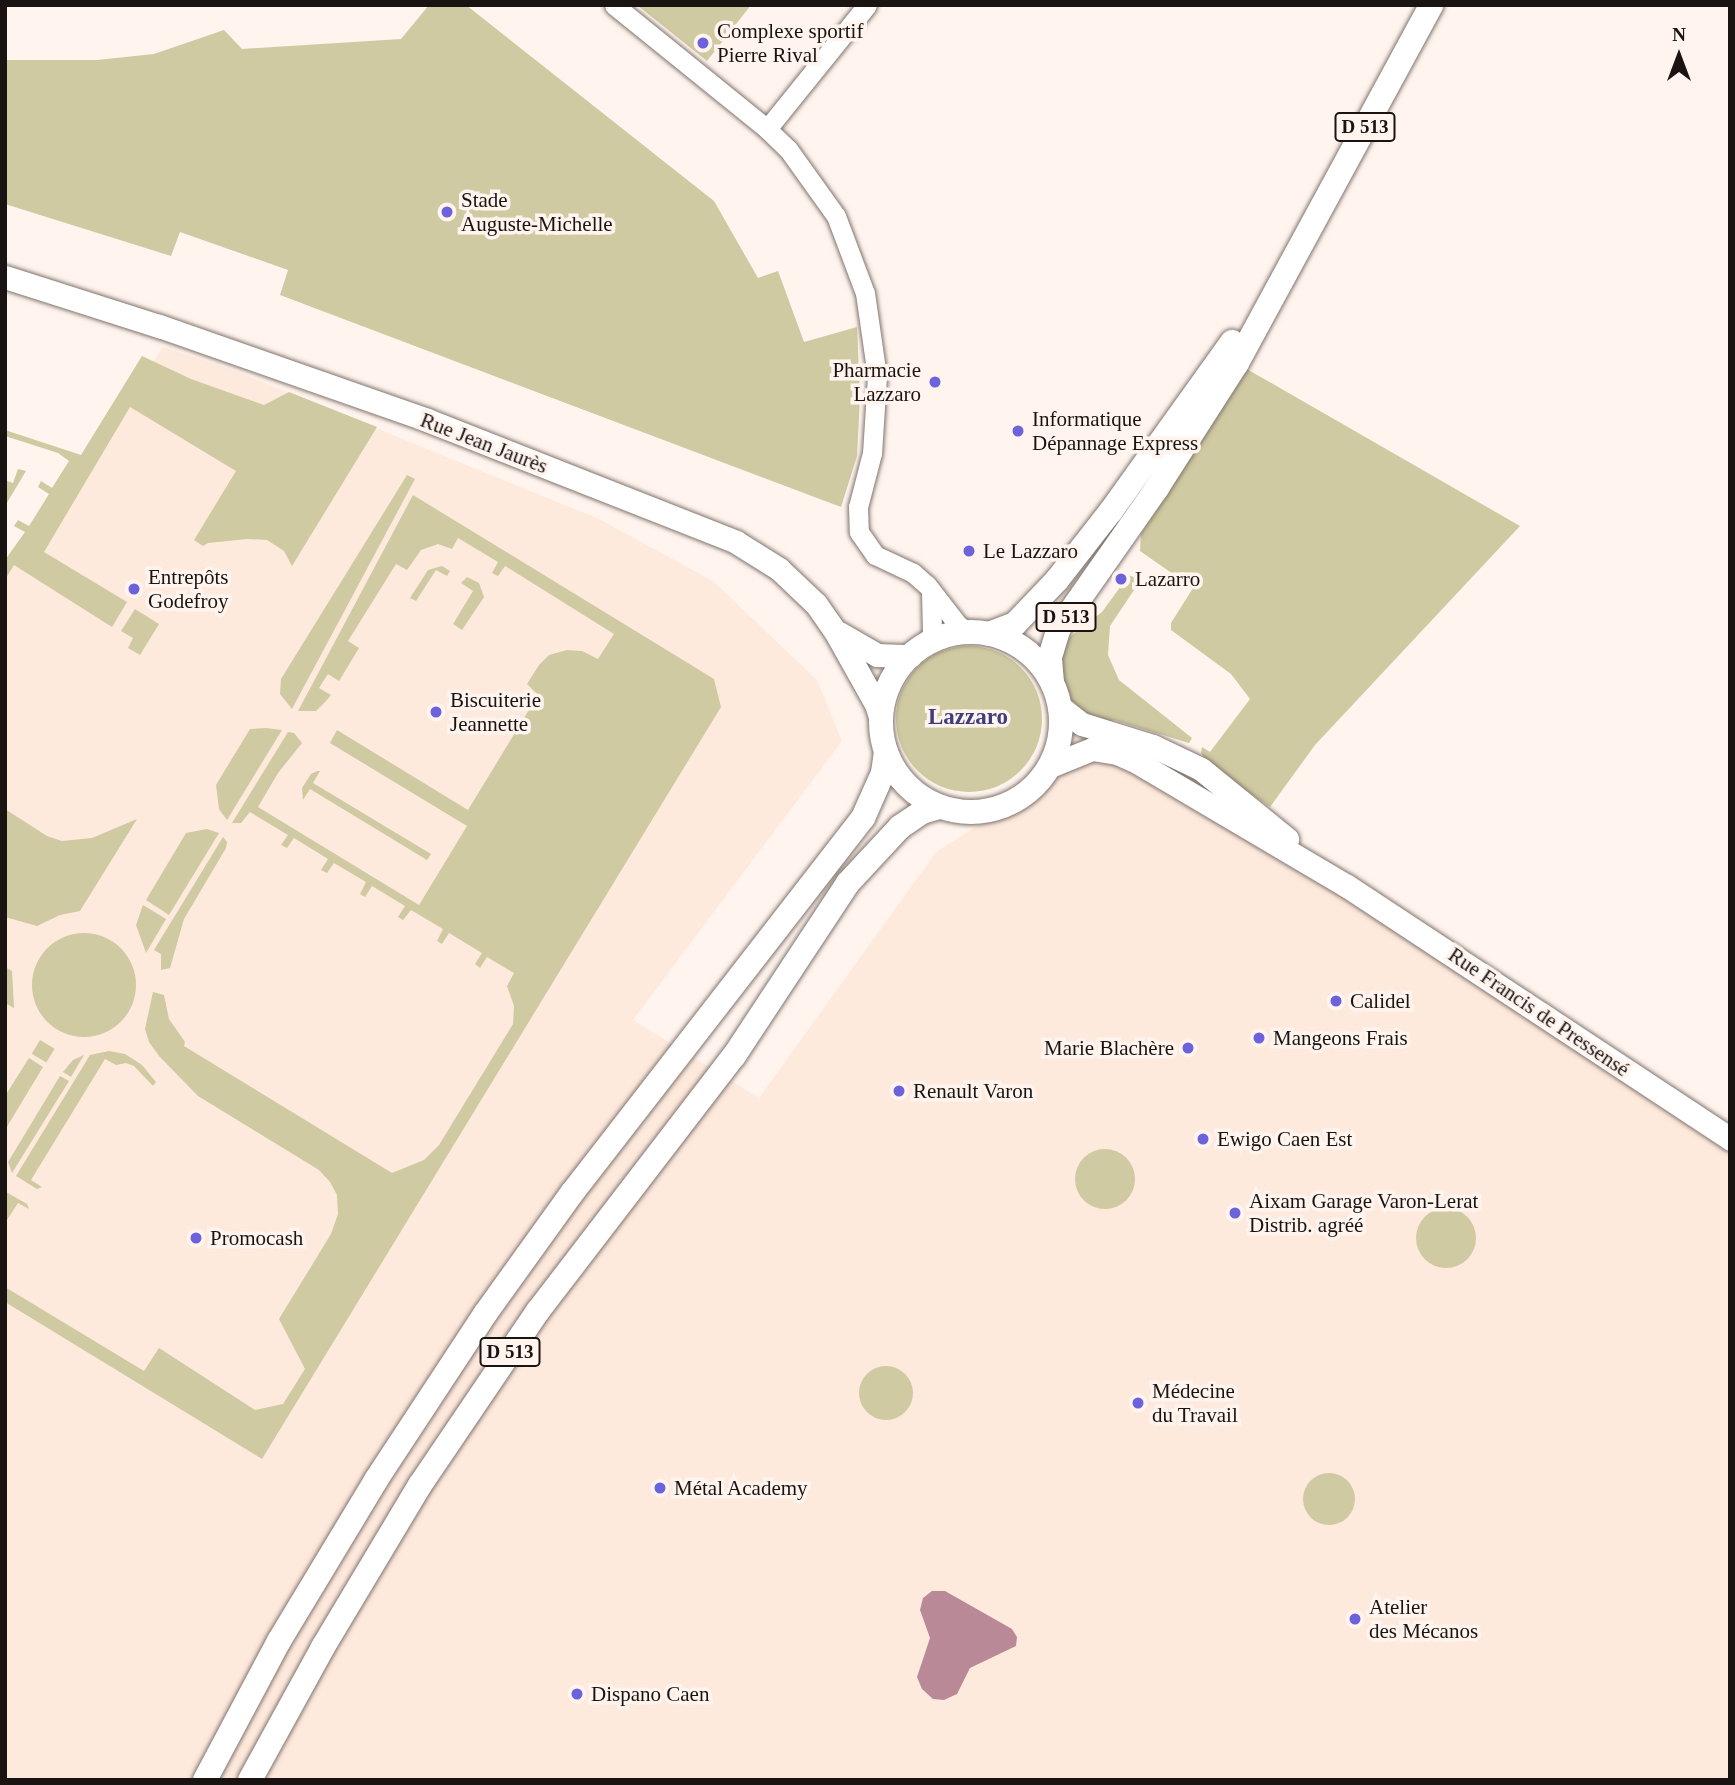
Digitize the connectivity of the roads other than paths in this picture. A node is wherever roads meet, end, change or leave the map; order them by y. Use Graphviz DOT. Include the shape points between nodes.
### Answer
graph roads {
  1 [pos="614,5"];
  2 [pos="867,5"];
  3 [pos="1431,5"];
  4 [pos="767,129"];
  5 [pos="1300,248"];
  6 [pos="5,277"];
  7 [pos="931,591"];
  8 [pos="835,631"];
  9 [pos="978,633"];
  10 [pos="919,649"];
  11 [pos="1052,682"];
  12 [pos="1060,706"];
  13 [pos="881,720"];
  14 [pos="886,752"];
  15 [pos="1050,766"];
  16 [pos="939,807"];
  17 [pos="1347,886"];
  18 [pos="1730,1139"];
  19 [pos="205,1780"];
  20 [pos="250,1780"];
  1 -- 4 [label="street"];
  2 -- 4 [label="street"];
  3 -- 5 [label="main road, D 513"];
  4 -- 7 [label="street" via="788,149 836,216 865,293 877,376 872,453 858,507 859,532 875,555 912,573"];
  5 -- 9 [label="main road, D 513" via="1057,580 1015,624"];
  5 -- 11 [label="main road, D 513" via="1237,363 1059,628 1050,657"];
  6 -- 8 [label="main road, Rue Jean Jaurès" via="414,416 713,531 779,569 800,587"];
  7 -- 9 [label="street"];
  7 -- 10 [label="street" via="932,632"];
  8 -- 10 [label="main road" via="877,655"];
  8 -- 13 [label="main road, Rue Jean Jaurès"];
  9 -- 10 [label="main road"];
  9 -- 11 [label="main road" via="1026,651"];
  10 -- 13 [label="main road" via="889,685"];
  11 -- 12 [label="main road"];
  12 -- 15 [label="main road" via="1061,727"];
  12 -- 17 [label="main road" via="1082,724 1153,746 1200,769"];
  13 -- 14 [label="main road"];
  14 -- 16 [label="main road" via="906,785"];
  14 -- 19 [label="main road, D 513" via="883,773 863,818 572,1194 485,1314 376,1480 279,1641"];
  15 -- 16 [label="main road" via="1027,793 1004,806 979,812"];
  15 -- 17 [label="main road" via="1092,749 1117,753"];
  16 -- 20 [label="main road, D 513" via="900,827 848,883 734,1056 538,1311 420,1485"];
  17 -- 18 [label="main road, Rue Francis de Pressensé"];
}
